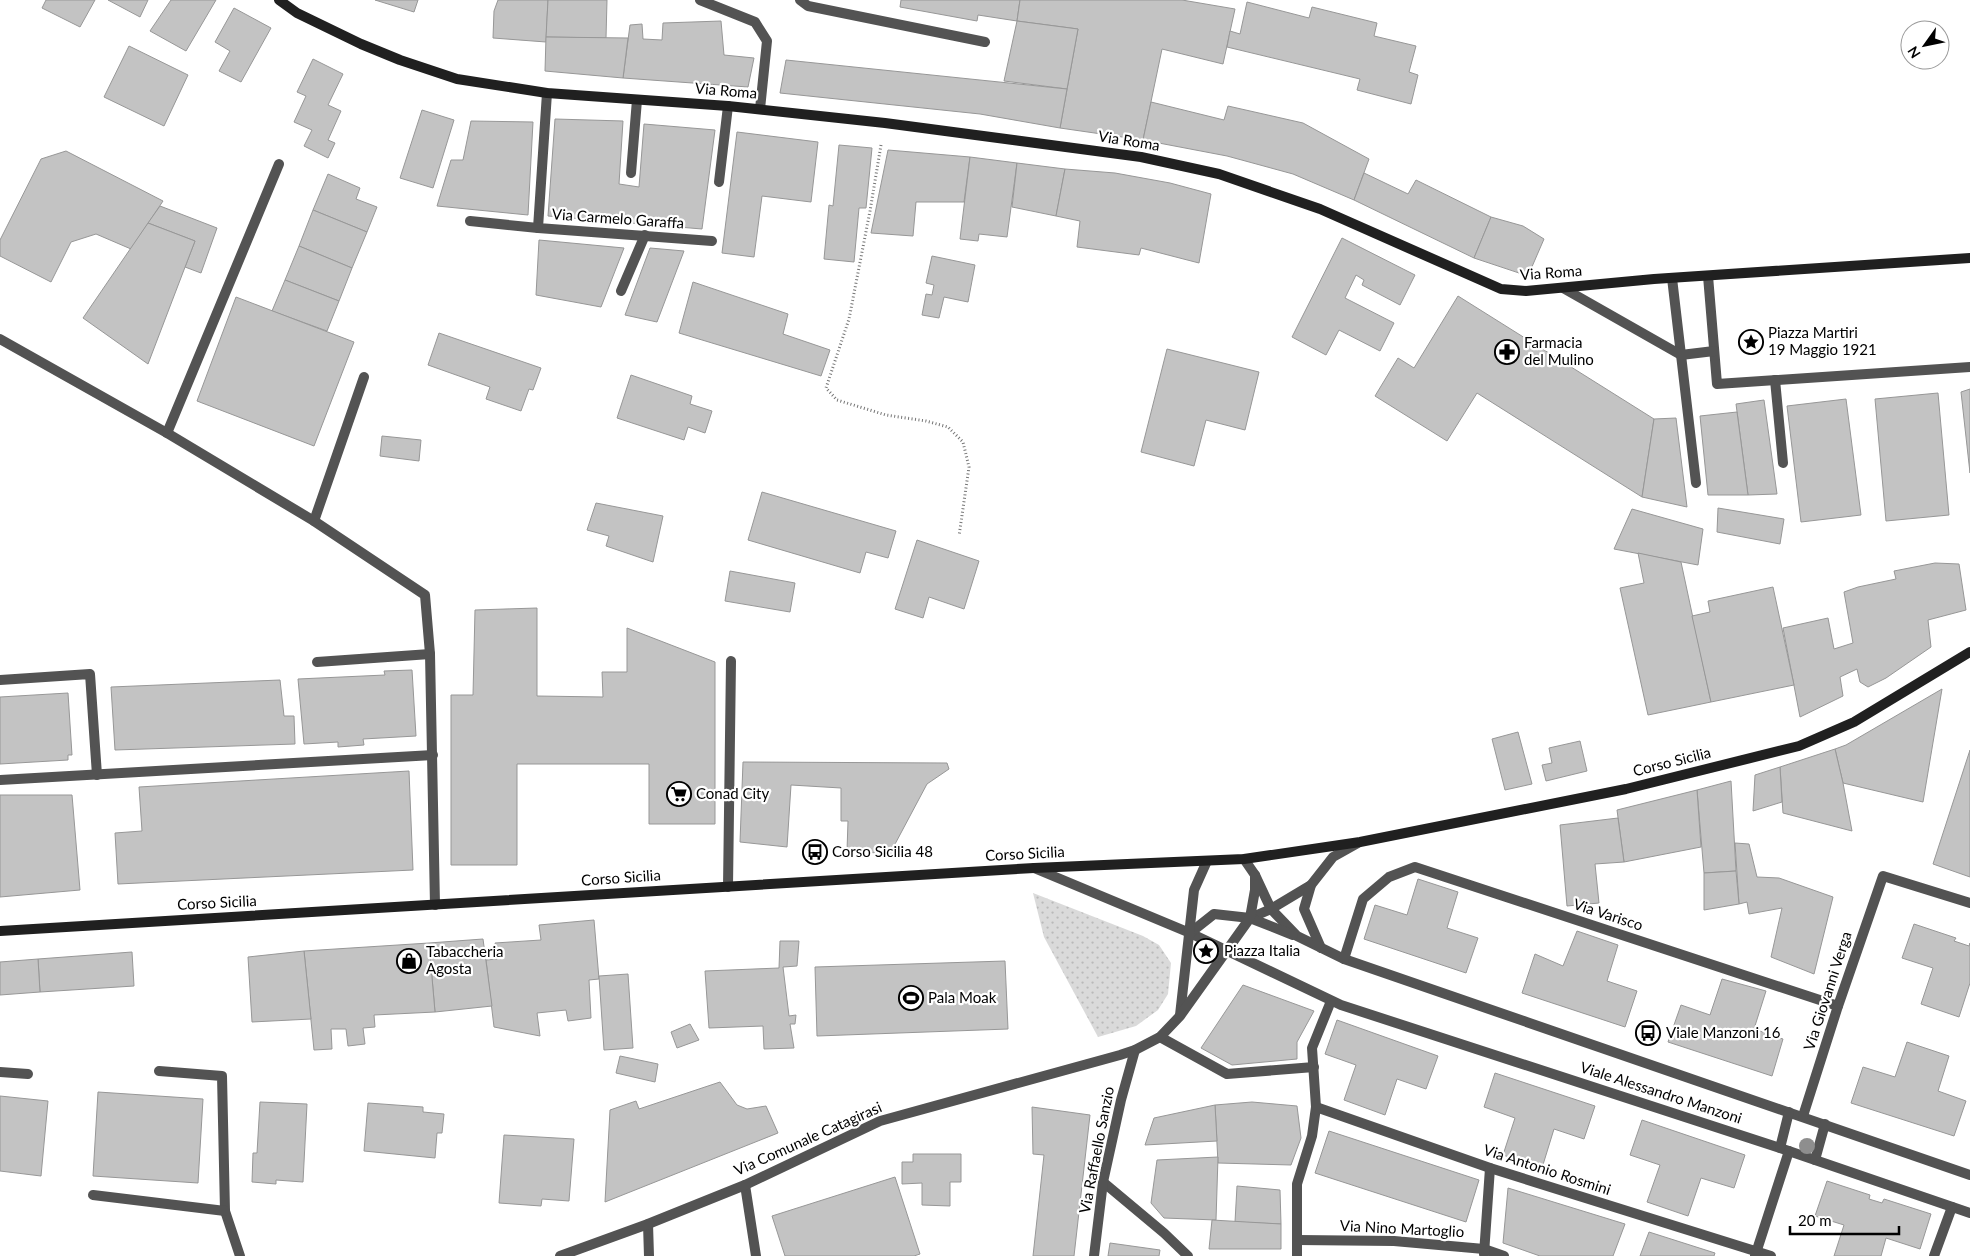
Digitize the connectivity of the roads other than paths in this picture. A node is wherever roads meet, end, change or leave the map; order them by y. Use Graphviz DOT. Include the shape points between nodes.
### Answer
graph roads {
  1 [pos="279,0"];
  2 [pos="700,0"];
  3 [pos="800,0"];
  4 [pos="985,42"];
  5 [pos="547,93"];
  6 [pos="637,100"];
  7 [pos="728,106"];
  8 [pos="760,109"];
  9 [pos="279,164"];
  10 [pos="631,173"];
  11 [pos="719,182"];
  12 [pos="470,221"];
  13 [pos="538,228"];
  14 [pos="645,235"];
  15 [pos="712,241"];
  16 [pos="1970,258"];
  17 [pos="1708,276"];
  18 [pos="1672,278"];
  19 [pos="1563,288"];
  20 [pos="621,291"];
  21 [pos="0,339"];
  22 [pos="1714,351"];
  23 [pos="1681,356"];
  24 [pos="1970,367"];
  25 [pos="364,377"];
  26 [pos="1775,380"];
  27 [pos="167,433"];
  28 [pos="1783,463"];
  29 [pos="1696,483"];
  30 [pos="314,521"];
  31 [pos="1970,652"];
  32 [pos="430,654"];
  33 [pos="731,661"];
  34 [pos="317,662"];
  35 [pos="0,680"];
  36 [pos="433,755"];
  37 [pos="97,775"];
  38 [pos="0,780"];
  39 [pos="1360,842"];
  40 [pos="1244,859"];
  41 [pos="1208,861"];
  42 [pos="1034,868"];
  43 [pos="1255,875"];
  44 [pos="1311,885"];
  45 [pos="728,887"];
  46 [pos="1970,903"];
  47 [pos="435,905"];
  48 [pos="1272,910"];
  49 [pos="1250,918"];
  50 [pos="0,931"];
  51 [pos="1190,933"];
  52 [pos="1297,936"];
  53 [pos="1321,948"];
  54 [pos="1227,951"];
  55 [pos="1344,959"];
  56 [pos="1331,1001"];
  57 [pos="1838,1006"];
  58 [pos="1180,1016"];
  59 [pos="1160,1037"];
  60 [pos="1135,1050"];
  61 [pos="1314,1067"];
  62 [pos="159,1071"];
  63 [pos="0,1072"];
  64 [pos="28,1074"];
  65 [pos="1316,1107"];
  66 [pos="1789,1112"];
  67 [pos="1803,1116"];
  68 [pos="1824,1124"];
  69 [pos="1784,1150"];
  70 [pos="1815,1160"];
  71 [pos="1490,1168"];
  72 [pos="1970,1175"];
  73 [pos="1104,1182"];
  74 [pos="746,1184"];
  75 [pos="93,1194"];
  76 [pos="1952,1207"];
  77 [pos="225,1211"];
  78 [pos="1970,1214"];
  79 [pos="648,1224"];
  80 [pos="1298,1240"];
  81 [pos="1484,1252"];
  82 [pos="1756,1254"];
  83 [pos="240,1256"];
  84 [pos="560,1256"];
  85 [pos="648,1256"];
  86 [pos="756,1256"];
  87 [pos="1094,1256"];
  88 [pos="1188,1256"];
  89 [pos="1297,1256"];
  90 [pos="1504,1256"];
  91 [pos="1771,1256"];
  92 [pos="1934,1256"];
  1 -- 5 [label="street, Via Roma" via="297,13 400,60 457,79"];
  2 -- 8 [label="street" via="755,22 767,41"];
  3 -- 4 [label="street" via="808,6"];
  5 -- 6 [label="street, Via Roma"];
  5 -- 13 [label="street, Via Carmelo Garaffa"];
  6 -- 7 [label="street, Via Roma"];
  6 -- 10 [label="street"];
  7 -- 8 [label="street, Via Roma"];
  7 -- 11 [label="street"];
  8 -- 19 [label="street, Via Roma" via="885,122 1141,157 1219,174 1320,209 1501,289 1526,292"];
  9 -- 27 [label="street"];
  12 -- 13 [label="street"];
  13 -- 14 [label="street, Via Carmelo Garaffa"];
  14 -- 15 [label="street, Via Carmelo Garaffa"];
  14 -- 20 [label="street"];
  16 -- 17 [label="street, Via Roma"];
  17 -- 18 [label="street, Via Roma"];
  17 -- 22 [label="street"];
  18 -- 19 [label="street, Via Roma"];
  18 -- 23 [label="street"];
  19 -- 23 [label="street"];
  21 -- 27 [label="street"];
  22 -- 23 [label="street"];
  22 -- 26 [label="street" via="1717,384"];
  23 -- 29 [label="street"];
  24 -- 26 [label="street"];
  25 -- 30 [label="street"];
  26 -- 28 [label="street"];
  27 -- 30 [label="street"];
  30 -- 32 [label="street" via="425,595"];
  31 -- 39 [label="street, Corso Sicilia" via="1854,722 1799,746 1626,789"];
  32 -- 34 [label="street"];
  32 -- 36 [label="street"];
  33 -- 45 [label="street"];
  35 -- 37 [label="street" via="90,674"];
  36 -- 37 [label="street"];
  36 -- 47 [label="street"];
  37 -- 38 [label="street"];
  39 -- 40 [label="street, Corso Sicilia"];
  39 -- 44 [label="street" via="1333,857"];
  40 -- 41 [label="street, Corso Sicilia"];
  40 -- 43 [label="street"];
  41 -- 42 [label="street, Corso Sicilia"];
  41 -- 51 [label="street" via="1194,890"];
  42 -- 45 [label="street, Corso Sicilia"];
  42 -- 51 [label="street, Viale Alessandro Manzoni"];
  43 -- 48 [label="street"];
  43 -- 49 [label="street" via="1256,890"];
  44 -- 48 [label="street"];
  44 -- 53 [label="street" via="1304,909"];
  45 -- 47 [label="street, Corso Sicilia"];
  46 -- 57 [label="street, Via Giovanni Verga" via="1883,876"];
  47 -- 50 [label="street, Corso Sicilia"];
  48 -- 49 [label="street"];
  48 -- 52 [label="street"];
  49 -- 51 [label="street" via="1214,914"];
  49 -- 52 [label="street"];
  49 -- 54 [label="street, Via Comunale Catagirasi"];
  51 -- 54 [label="street, Viale Alessandro Manzoni"];
  51 -- 58 [label="street"];
  52 -- 53 [label="street"];
  53 -- 55 [label="street"];
  54 -- 56 [label="street, Viale Alessandro Manzoni"];
  54 -- 58 [label="street, Via Comunale Catagirasi"];
  55 -- 57 [label="street, Via Varisco" via="1363,899 1389,877 1415,867"];
  55 -- 66 [label="street"];
  56 -- 61 [label="street" via="1312,1048"];
  56 -- 69 [label="street, Viale Alessandro Manzoni"];
  57 -- 67 [label="street, Via Giovanni Verga"];
  58 -- 59 [label="street, Via Comunale Catagirasi"];
  59 -- 60 [label="street, Via Comunale Catagirasi"];
  59 -- 61 [label="street" via="1227,1074"];
  60 -- 73 [label="street, Via Raffaello Sanzio"];
  60 -- 74 [label="street, Via Comunale Catagirasi" via="880,1121"];
  61 -- 65 [label="street"];
  62 -- 77 [label="street" via="222,1076"];
  63 -- 64 [label="street"];
  65 -- 71 [label="street, Via Antonio Rosmini"];
  65 -- 80 [label="street" via="1312,1136 1297,1184"];
  66 -- 67 [label="street"];
  66 -- 69 [label="street"];
  67 -- 68 [label="street"];
  68 -- 70 [label="street"];
  68 -- 72 [label="street"];
  69 -- 70 [label="street, Viale Alessandro Manzoni"];
  69 -- 82 [label="street"];
  70 -- 76 [label="street, Viale Alessandro Manzoni"];
  71 -- 81 [label="street"];
  71 -- 82 [label="street, Via Antonio Rosmini"];
  73 -- 87 [label="street, Via Raffaello Sanzio"];
  73 -- 88 [label="street"];
  74 -- 79 [label="street, Via Comunale Catagirasi"];
  74 -- 86 [label="street"];
  75 -- 77 [label="street"];
  76 -- 78 [label="street, Viale Alessandro Manzoni"];
  76 -- 92 [label="street"];
  77 -- 83 [label="street"];
  79 -- 84 [label="street, Via Comunale Catagirasi"];
  79 -- 85 [label="street"];
  80 -- 81 [label="street, Via Nino Martoglio" via="1394,1241"];
  80 -- 89 [label="street"];
  81 -- 90 [label="street, Via Nino Martoglio"];
  82 -- 91 [label="street, Via Antonio Rosmini"];
}
